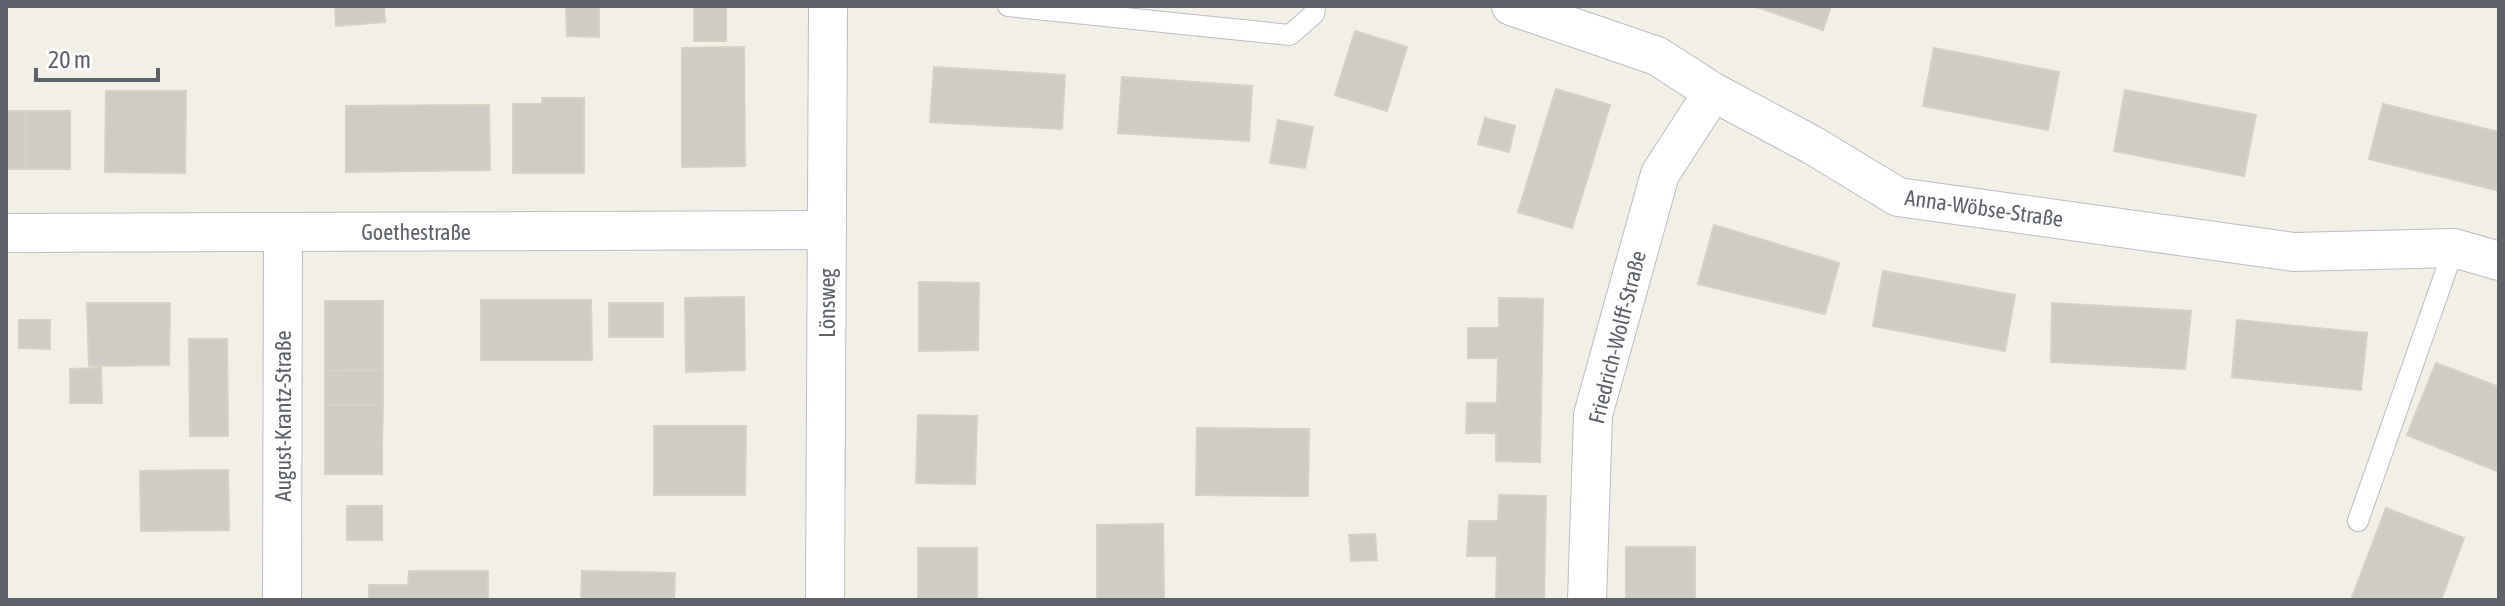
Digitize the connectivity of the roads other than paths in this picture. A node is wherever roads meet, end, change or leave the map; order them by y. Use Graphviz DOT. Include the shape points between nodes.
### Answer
graph roads {
  1 [pos="828,6"];
  2 [pos="1008,6"];
  3 [pos="1315,6"];
  4 [pos="1511,6"];
  5 [pos="1713,92"];
  6 [pos="827,230"];
  7 [pos="6,233"];
  8 [pos="283,233"];
  9 [pos="2454,248"];
  10 [pos="2499,261"];
  11 [pos="2358,521"];
  12 [pos="282,600"];
  13 [pos="825,600"];
  14 [pos="1587,600"];
  1 -- 6 [label="street, Lönsweg"];
  2 -- 3 [label="lane" via="1290,35 1314,14"];
  4 -- 5 [label="street, Anna-Wöbse-Straße" via="1657,56"];
  5 -- 9 [label="street, Anna-Wöbse-Straße" via="1898,197 2294,252"];
  5 -- 14 [label="street, Friedrich-Wolff-Straße" via="1660,174 1593,415"];
  6 -- 8 [label="street, Goethestraße"];
  6 -- 13 [label="street, Lönsweg"];
  7 -- 8 [label="street, Goethestraße"];
  8 -- 12 [label="street, August-Krantz-Straße"];
  9 -- 10 [label="street, Anna-Wöbse-Straße"];
  9 -- 11 [label="lane"];
}
